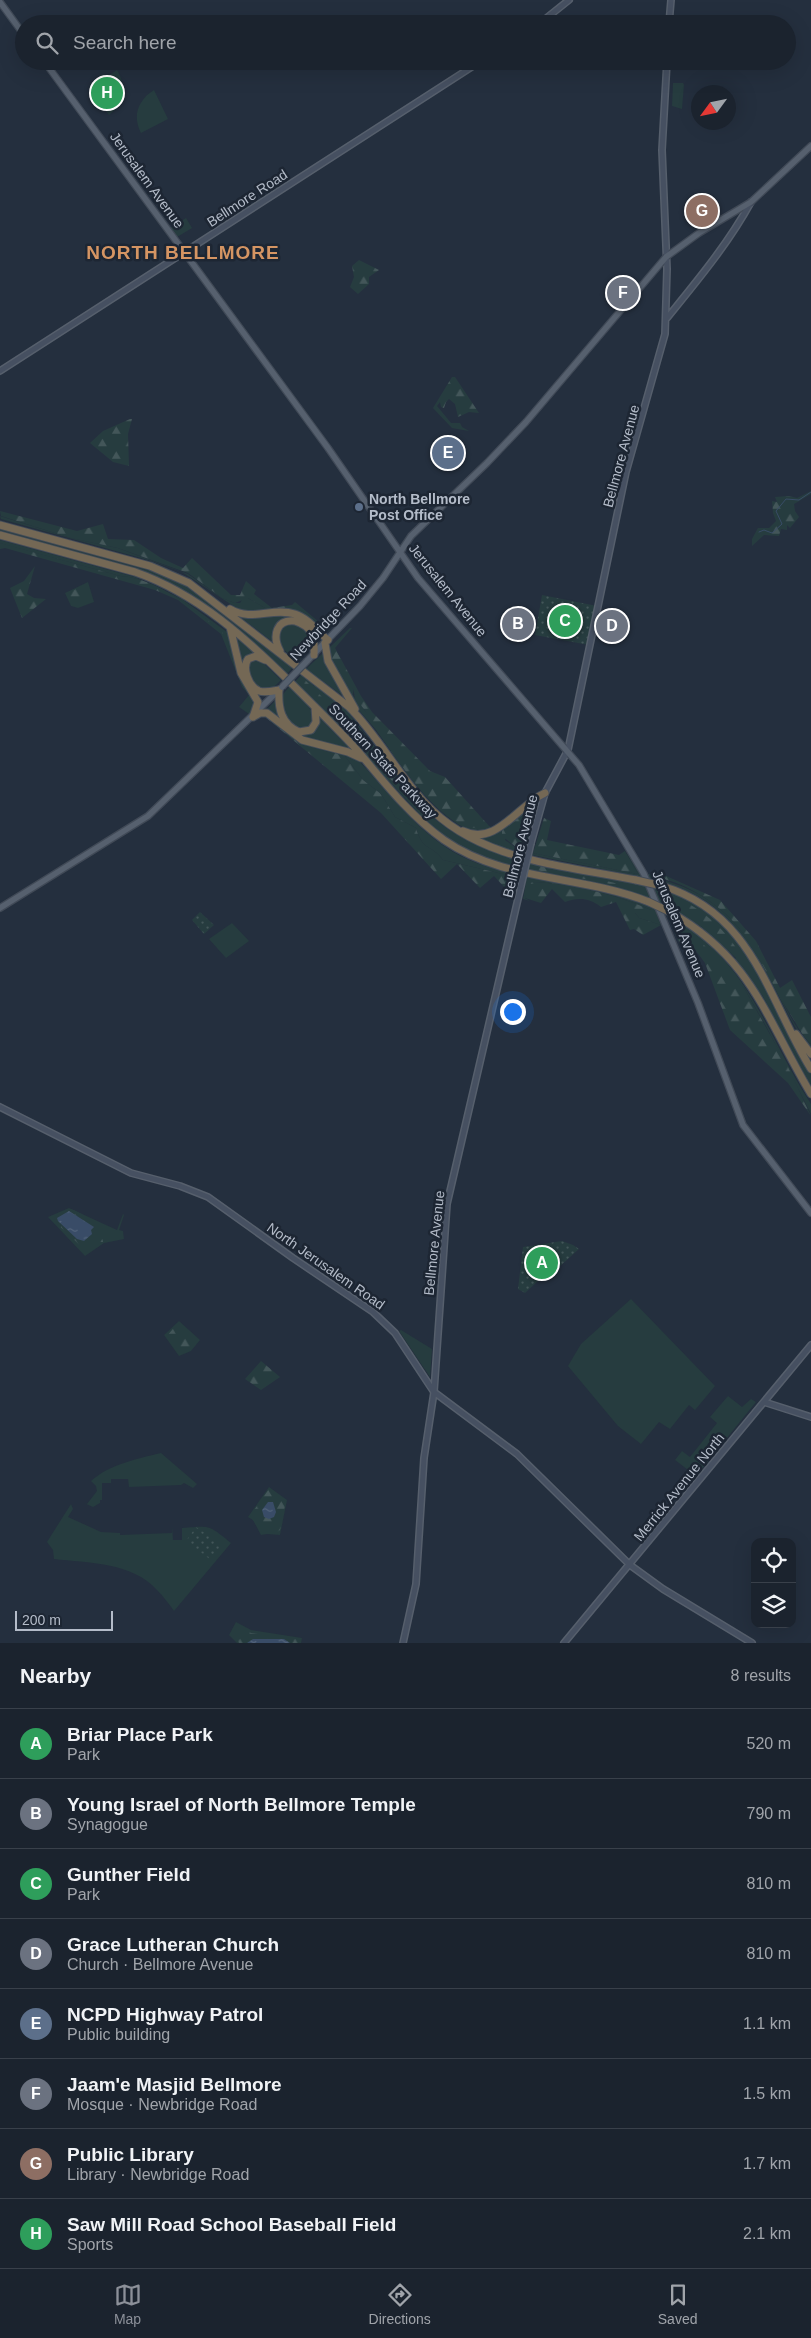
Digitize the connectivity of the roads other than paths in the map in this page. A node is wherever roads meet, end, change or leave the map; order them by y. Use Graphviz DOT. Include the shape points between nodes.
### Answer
graph roads {
  1 [pos="570,0"];
  2 [pos="671,0"];
  3 [pos="0,2"];
  4 [pos="551,15"];
  5 [pos="670,15"];
  6 [pos="15,23"];
  7 [pos="51,70"];
  8 [pos="467,70"];
  9 [pos="666,70"];
  10 [pos="811,146"];
  11 [pos="751,202"];
  12 [pos="183,252"];
  13 [pos="666,257"];
  14 [pos="667,318"];
  15 [pos="0,371"];
  16 [pos="0,521"];
  17 [pos="0,525"];
  18 [pos="24,532"];
  19 [pos="0,535"];
  20 [pos="400,552"];
  21 [pos="218,603"];
  22 [pos="230,627"];
  23 [pos="327,642"];
  24 [pos="314,654"];
  25 [pos="283,655"];
  26 [pos="270,662"];
  27 [pos="281,688"];
  28 [pos="315,706"];
  29 [pos="253,717"];
  30 [pos="374,736"];
  31 [pos="568,750"];
  32 [pos="364,760"];
  33 [pos="545,792"];
  34 [pos="444,822"];
  35 [pos="0,908"];
  36 [pos="767,985"];
  37 [pos="811,1054"];
  38 [pos="811,1069"];
  39 [pos="811,1094"];
  40 [pos="0,1107"];
  41 [pos="811,1213"];
  42 [pos="811,1345"];
  43 [pos="434,1392"];
  44 [pos="764,1402"];
  45 [pos="811,1417"];
  46 [pos="630,1565"];
  47 [pos="404,1643"];
  48 [pos="564,1643"];
  49 [pos="752,1643"];
  1 -- 4 [label="main road"];
  2 -- 5 [label="main road"];
  3 -- 6 [label="main road"];
  7 -- 12 [label="main road, Jerusalem Avenue"];
  8 -- 12 [label="main road, Bellmore Road"];
  9 -- 13 [label="main road, Bellmore Avenue" via="662,150"];
  10 -- 11 [label="main road, Newbridge Road"];
  11 -- 13 [label="main road, Newbridge Road"];
  11 -- 14 [label="main road" via="738,226"];
  12 -- 15 [label="main road, Bellmore Road"];
  12 -- 20 [label="main road, Jerusalem Avenue" via="328,448"];
  13 -- 14 [label="main road, Bellmore Avenue"];
  13 -- 20 [label="main road, Newbridge Road" via="526,422 424,522"];
  14 -- 31 [label="main road, Bellmore Avenue" via="663,344 626,472"];
  16 -- 18 [label="highway"];
  17 -- 18 [label="highway, Southern State Parkway"];
  18 -- 21 [label="highway, Southern State Parkway" via="161,570 190,583"];
  19 -- 22 [label="highway, Southern State Parkway" via="156,580 187,596"];
  20 -- 23 [label="main road, Newbridge Road" via="364,602"];
  20 -- 31 [label="main road, Jerusalem Avenue" via="427,589"];
  21 -- 23 [label="highway" via="249,616 296,614"];
  21 -- 25 [label="highway, Southern State Parkway"];
  22 -- 26 [label="highway, Southern State Parkway"];
  22 -- 29 [label="highway" via="241,673 258,702"];
  23 -- 24 [label="main road, Newbridge Road"];
  23 -- 30 [label="highway" via="326,656 342,689"];
  24 -- 25 [label="highway" via="311,631 302,623 291,620 280,626 276,633 276,643"];
  24 -- 27 [label="main road, Newbridge Road, bridge"];
  25 -- 30 [label="highway, Southern State Parkway" via="349,707"];
  26 -- 27 [label="highway" via="252,656 245,665 247,675 259,691"];
  26 -- 28 [label="highway, Southern State Parkway"];
  27 -- 28 [label="highway" via="280,710 295,730 308,732 315,726"];
  27 -- 29 [label="main road, Newbridge Road"];
  28 -- 32 [label="highway, Southern State Parkway"];
  29 -- 32 [label="highway" via="267,713 302,740 348,752"];
  29 -- 35 [label="main road, Newbridge Road" via="148,816"];
  30 -- 34 [label="highway, Southern State Parkway" via="424,802"];
  31 -- 33 [label="main road, Bellmore Avenue"];
  31 -- 41 [label="main road, Jerusalem Avenue" via="644,874 691,986 743,1125"];
  32 -- 39 [label="highway, Southern State Parkway, bridge" via="417,817 463,852 504,867 615,891 649,902 670,912 714,943 760,998"];
  33 -- 34 [label="highway" via="532,798 497,830 488,834 471,834"];
  33 -- 43 [label="main road, Bellmore Avenue, bridge" via="447,1204"];
  34 -- 36 [label="highway, Southern State Parkway, bridge" via="471,840 494,850 662,886 694,898 726,922 748,950"];
  36 -- 37 [label="highway"];
  36 -- 38 [label="highway, Southern State Parkway"];
  40 -- 43 [label="main road, North Jerusalem Road" via="132,1173 180,1186 216,1202 384,1321"];
  42 -- 44 [label="main road, Merrick Avenue North"];
  43 -- 46 [label="main road, North Jerusalem Road" via="517,1454"];
  43 -- 47 [label="main road, Bellmore Avenue" via="424,1458 416,1584"];
  44 -- 45 [label="main road"];
  44 -- 46 [label="main road, Merrick Avenue North"];
  46 -- 48 [label="main road, Merrick Avenue North"];
  46 -- 49 [label="main road, North Jerusalem Road"];
}
